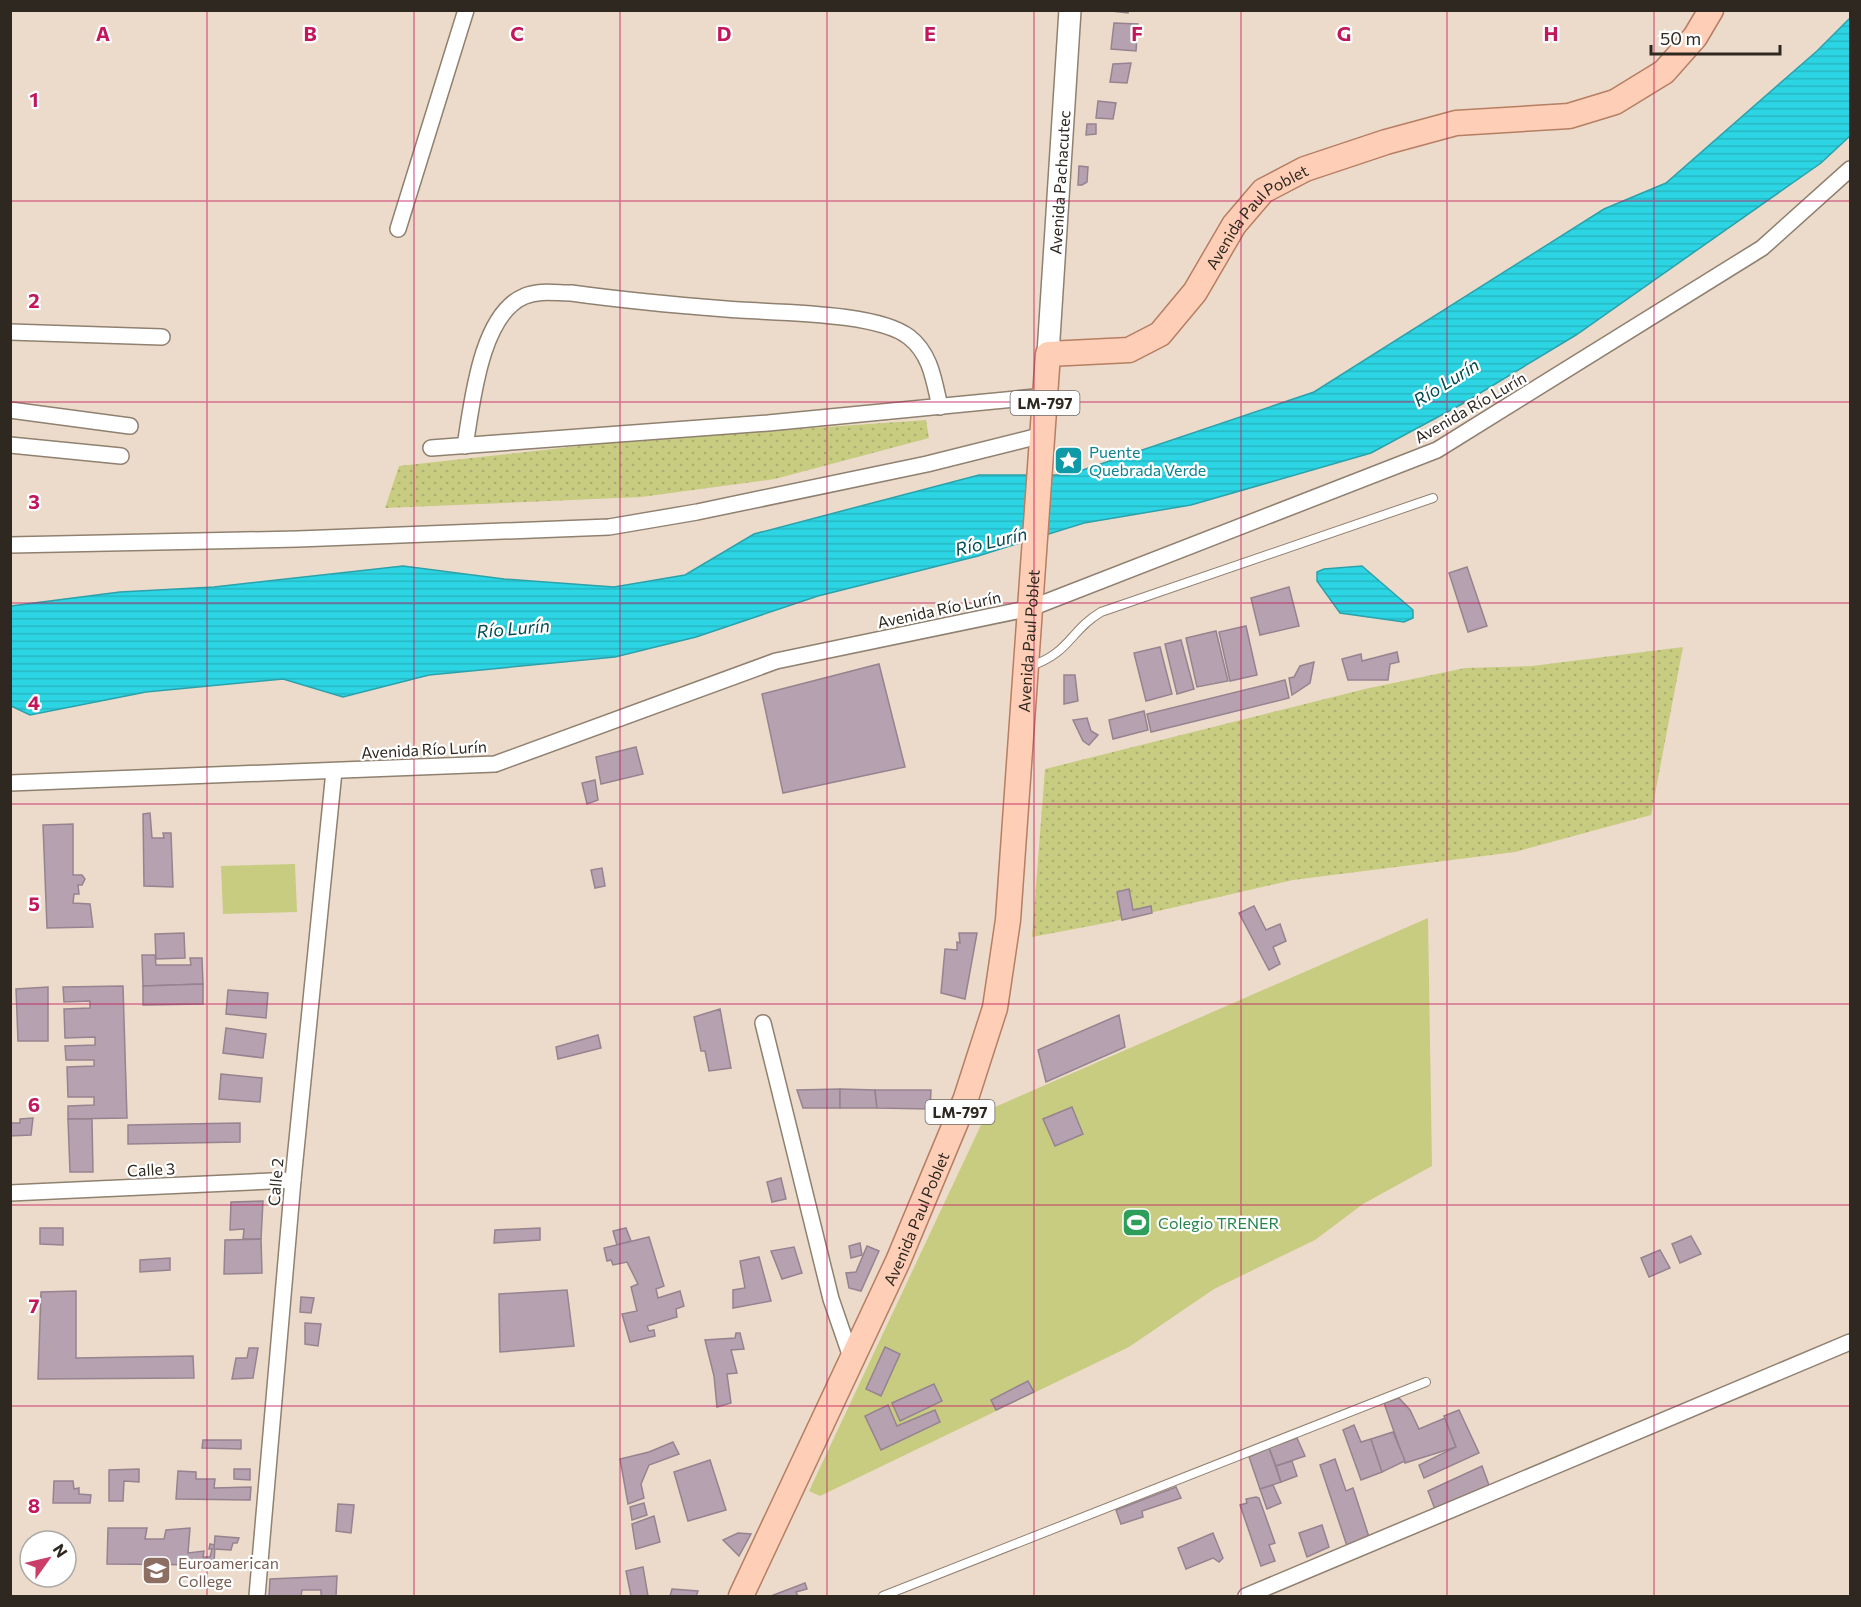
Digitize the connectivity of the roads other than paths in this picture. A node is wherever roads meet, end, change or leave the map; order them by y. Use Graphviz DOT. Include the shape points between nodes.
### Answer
graph roads {
  1 [pos="466,10"];
  2 [pos="1070,10"];
  3 [pos="1711,10"];
  4 [pos="1851,170"];
  5 [pos="398,228"];
  6 [pos="10,332"];
  7 [pos="162,338"];
  8 [pos="1048,354"];
  9 [pos="1046,396"];
  10 [pos="940,407"];
  11 [pos="10,410"];
  12 [pos="130,426"];
  13 [pos="1042,443"];
  14 [pos="10,446"];
  15 [pos="465,446"];
  16 [pos="431,448"];
  17 [pos="121,456"];
  18 [pos="1433,498"];
  19 [pos="10,545"];
  20 [pos="1032,598"];
  21 [pos="1027,668"];
  22 [pos="334,771"];
  23 [pos="10,783"];
  24 [pos="763,1023"];
  25 [pos="293,1180"];
  26 [pos="10,1193"];
  27 [pos="1851,1342"];
  28 [pos="852,1360"];
  29 [pos="1426,1382"];
  30 [pos="257,1596"];
  31 [pos="741,1596"];
  32 [pos="883,1596"];
  33 [pos="1246,1596"];
  1 -- 5 [label="street"];
  2 -- 8 [label="main road, Avenida Pachacutec / LM-797"];
  3 -- 8 [label="main road, Avenida Paul Poblet" via="1695,37 1664,72 1615,102 1569,116 1456,123 1305,168 1263,191 1234,225 1196,292 1160,334 1129,350"];
  4 -- 20 [label="street, Avenida Río Lurín" via="1762,248 1437,450"];
  6 -- 7 [label="street"];
  8 -- 9 [label="main road, Avenida Paul Poblet / LM-797"];
  9 -- 10 [label="street"];
  9 -- 13 [label="main road, Avenida Paul Poblet / LM-797"];
  10 -- 15 [label="street"];
  10 -- 15 [label="street" via="924,354 904,333 885,325 823,316 535,293 513,303 490,333 476,378"];
  11 -- 12 [label="street"];
  13 -- 19 [label="street" via="609,527"];
  13 -- 20 [label="main road, Avenida Paul Poblet / LM-797"];
  14 -- 17 [label="street"];
  15 -- 16 [label="street"];
  18 -- 21 [label="lane" via="1101,612 1056,655"];
  20 -- 21 [label="main road, Avenida Paul Poblet / LM-797"];
  20 -- 22 [label="street, Avenida Río Lurín" via="776,661 495,764"];
  21 -- 28 [label="main road, Avenida Paul Poblet / LM-797" via="1008,920 995,1008 966,1098"];
  22 -- 23 [label="street, Avenida Río Lurín"];
  22 -- 25 [label="street, Calle 2"];
  24 -- 28 [label="street" via="831,1299"];
  25 -- 26 [label="street, Calle 3"];
  25 -- 30 [label="street, Calle 2"];
  27 -- 33 [label="street"];
  28 -- 31 [label="main road, Avenida Paul Poblet / LM-797"];
  29 -- 32 [label="lane"];
}
